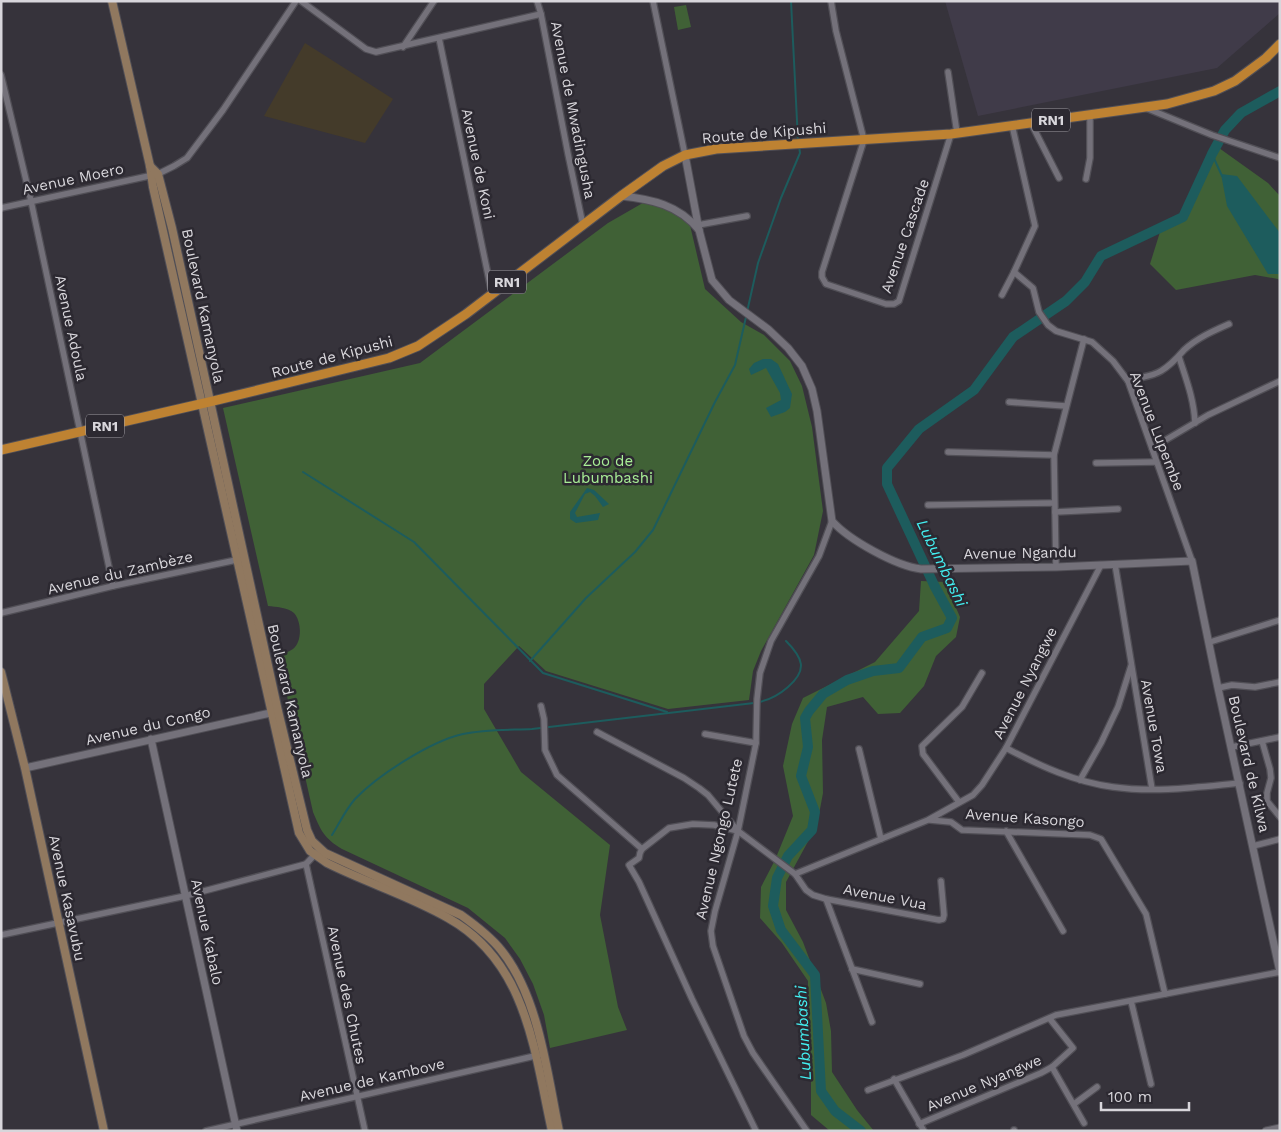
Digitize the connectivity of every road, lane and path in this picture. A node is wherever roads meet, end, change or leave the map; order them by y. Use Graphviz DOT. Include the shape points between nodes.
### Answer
graph roads {
  1 [pos="112,1"];
  2 [pos="296,1"];
  3 [pos="301,1"];
  4 [pos="434,1"];
  5 [pos="537,1"];
  6 [pos="653,1"];
  7 [pos="831,1"];
  8 [pos="542,14"];
  9 [pos="439,38"];
  10 [pos="1280,44"];
  11 [pos="404,47"];
  12 [pos="948,72"];
  13 [pos="1,75"];
  14 [pos="1146,107"];
  15 [pos="1090,116"];
  16 [pos="1030,123"];
  17 [pos="1012,125"];
  18 [pos="954,134"];
  19 [pos="864,140"];
  20 [pos="685,155"];
  21 [pos="1280,158"];
  22 [pos="154,174"];
  23 [pos="1059,178"];
  24 [pos="1086,179"];
  25 [pos="621,196"];
  26 [pos="31,201"];
  27 [pos="1,208"];
  28 [pos="747,216"];
  29 [pos="583,225"];
  30 [pos="698,227"];
  31 [pos="1014,272"];
  32 [pos="492,294"];
  33 [pos="1002,295"];
  34 [pos="1229,324"];
  35 [pos="1084,339"];
  36 [pos="1179,357"];
  37 [pos="1128,381"];
  38 [pos="1280,381"];
  39 [pos="1009,402"];
  40 [pos="205,403"];
  41 [pos="1066,406"];
  42 [pos="1195,423"];
  43 [pos="81,432"];
  44 [pos="1152,448"];
  45 [pos="1,450"];
  46 [pos="948,452"];
  47 [pos="1054,454"];
  48 [pos="1155,462"];
  49 [pos="1096,463"];
  50 [pos="1054,504"];
  51 [pos="928,505"];
  52 [pos="1118,509"];
  53 [pos="1055,512"];
  54 [pos="832,521"];
  55 [pos="240,559"];
  56 [pos="1192,561"];
  57 [pos="1115,564"];
  58 [pos="1101,565"];
  59 [pos="1056,567"];
  60 [pos="113,586"];
  61 [pos="1,613"];
  62 [pos="1280,620"];
  63 [pos="1210,642"];
  64 [pos="1132,666"];
  65 [pos="1,672"];
  66 [pos="982,673"];
  67 [pos="1280,682"];
  68 [pos="1218,688"];
  69 [pos="540,706"];
  70 [pos="274,712"];
  71 [pos="597,732"];
  72 [pos="705,734"];
  73 [pos="1280,737"];
  74 [pos="151,739"];
  75 [pos="1262,741"];
  76 [pos="756,743"];
  77 [pos="1232,747"];
  78 [pos="1006,748"];
  79 [pos="858,749"];
  80 [pos="24,768"];
  81 [pos="1080,780"];
  82 [pos="1240,783"];
  83 [pos="1152,789"];
  84 [pos="959,802"];
  85 [pos="1280,816"];
  86 [pos="928,820"];
  87 [pos="738,831"];
  88 [pos="1006,831"];
  89 [pos="881,839"];
  90 [pos="1280,840"];
  91 [pos="1253,846"];
  92 [pos="642,849"];
  93 [pos="317,852"];
  94 [pos="306,864"];
  95 [pos="794,874"];
  96 [pos="941,881"];
  97 [pos="185,896"];
  98 [pos="826,899"];
  99 [pos="58,923"];
  100 [pos="1063,931"];
  101 [pos="1,935"];
  102 [pos="852,969"];
  103 [pos="1280,972"];
  104 [pos="920,984"];
  105 [pos="1165,994"];
  106 [pos="1131,1001"];
  107 [pos="1050,1019"];
  108 [pos="872,1022"];
  109 [pos="539,1055"];
  110 [pos="1052,1068"];
  111 [pos="894,1079"];
  112 [pos="1151,1084"];
  113 [pos="1097,1088"];
  114 [pos="868,1090"];
  115 [pos="357,1096"];
  116 [pos="1074,1104"];
  117 [pos="1084,1123"];
  118 [pos="919,1124"];
  119 [pos="236,1127"];
  120 [pos="1280,1128"];
  121 [pos="104,1131"];
  122 [pos="206,1131"];
  123 [pos="365,1131"];
  124 [pos="552,1131"];
  125 [pos="559,1131"];
  126 [pos="756,1131"];
  127 [pos="807,1131"];
  128 [pos="924,1131"];
  129 [pos="1266,1131"];
  1 -- 22 [label="main road"];
  2 -- 22 [label="street, Avenue Moero" via="187,158"];
  3 -- 11 [label="street" via="371,52"];
  4 -- 11 [label="street"];
  5 -- 8 [label="street, Avenue de Mwadingusha"];
  6 -- 20 [label="street"];
  7 -- 19 [label="street"];
  8 -- 9 [label="street"];
  8 -- 29 [label="street, Avenue de Mwadingusha"];
  9 -- 11 [label="street"];
  9 -- 32 [label="street, Avenue de Koni"];
  10 -- 14 [label="highway, Route de Kipushi / RN1" via="1258,65 1226,86 1194,98"];
  12 -- 18 [label="street"];
  13 -- 26 [label="street, Avenue Adoula"];
  14 -- 15 [label="highway, Route de Kipushi / RN1"];
  14 -- 21 [label="street" via="1212,135"];
  15 -- 16 [label="highway, Route de Kipushi / RN1"];
  15 -- 24 [label="street" via="1090,158"];
  16 -- 17 [label="highway, Route de Kipushi / RN1"];
  16 -- 23 [label="street"];
  17 -- 18 [label="highway, Route de Kipushi / RN1"];
  17 -- 31 [label="street" via="1035,223"];
  18 -- 19 [label="highway, Route de Kipushi / RN1"];
  18 -- 19 [label="street, Avenue Cascade" via="900,299 890,304 830,286 822,277"];
  19 -- 20 [label="highway, Route de Kipushi / RN1" via="716,149"];
  20 -- 25 [label="highway, Route de Kipushi / RN1" via="663,166"];
  20 -- 30 [label="street, Avenue Ngongo Lutete"];
  22 -- 26 [label="street, Avenue Moero"];
  22 -- 40 [label="main road, Boulevard Kamanyola"];
  25 -- 29 [label="highway, Route de Kipushi / RN1"];
  25 -- 30 [label="street" via="667,206"];
  26 -- 27 [label="street, Avenue Moero"];
  26 -- 43 [label="street, Avenue Adoula"];
  28 -- 30 [label="street"];
  29 -- 32 [label="highway, Route de Kipushi / RN1"];
  30 -- 54 [label="street, Avenue Ngongo Lutete" via="708,273 721,293 768,329 802,366 818,411"];
  31 -- 33 [label="street"];
  31 -- 35 [label="street, Avenue Lupembe" via="1034,288 1039,312 1046,323 1056,331"];
  32 -- 40 [label="highway, Route de Kipushi / RN1" via="418,346 394,356"];
  34 -- 36 [label="street" via="1206,334"];
  35 -- 37 [label="street, Avenue Lupembe" via="1113,360"];
  35 -- 41 [label="street"];
  36 -- 37 [label="street" via="1153,375"];
  36 -- 42 [label="street" via="1191,391"];
  37 -- 44 [label="street, Avenue Lupembe"];
  38 -- 42 [label="street"];
  39 -- 41 [label="street"];
  40 -- 43 [label="highway, RN1"];
  40 -- 55 [label="main road, Boulevard Kamanyola"];
  41 -- 47 [label="street"];
  42 -- 44 [label="street"];
  43 -- 45 [label="highway, RN1"];
  43 -- 60 [label="street, Avenue Adoula"];
  44 -- 48 [label="street, Avenue Lupembe"];
  46 -- 47 [label="street"];
  47 -- 50 [label="street"];
  48 -- 49 [label="street"];
  48 -- 56 [label="street, Avenue Lupembe"];
  50 -- 51 [label="street"];
  50 -- 53 [label="street"];
  52 -- 53 [label="street"];
  53 -- 59 [label="street"];
  54 -- 59 [label="street, Avenue Ngandu" via="860,543 921,570"];
  54 -- 76 [label="street, Avenue Ngongo Lutete" via="819,556 771,641 760,673 756,698"];
  55 -- 60 [label="street, Avenue du Zambèze"];
  55 -- 70 [label="main road, Boulevard Kamanyola"];
  56 -- 57 [label="street, Avenue Ngandu"];
  56 -- 63 [label="street, Boulevard de Kilwa"];
  57 -- 58 [label="street, Avenue Ngandu"];
  57 -- 64 [label="street, Avenue Towa"];
  58 -- 59 [label="street, Avenue Ngandu"];
  58 -- 78 [label="street, Avenue Nyangwe"];
  60 -- 61 [label="street, Avenue du Zambèze"];
  62 -- 63 [label="street"];
  63 -- 68 [label="street, Boulevard de Kilwa"];
  64 -- 81 [label="street, Avenue Towa" via="1118,707"];
  64 -- 83 [label="street, Avenue Towa"];
  65 -- 80 [label="main road, Avenue Kasavubu"];
  66 -- 84 [label="street" via="962,707 922,746 923,754"];
  67 -- 68 [label="street" via="1255,687 1232,685"];
  68 -- 77 [label="street, Boulevard de Kilwa"];
  69 -- 92 [label="street" via="544,719 545,750 557,776"];
  70 -- 74 [label="street, Avenue du Congo"];
  70 -- 93 [label="main road, Boulevard Kamanyola" via="303,818"];
  71 -- 87 [label="street" via="699,788"];
  72 -- 76 [label="street"];
  73 -- 75 [label="street"];
  74 -- 80 [label="street, Avenue du Congo"];
  74 -- 97 [label="street, Avenue Kabalo"];
  75 -- 77 [label="street"];
  75 -- 85 [label="street" via="1271,778 1267,800"];
  76 -- 87 [label="street, Avenue Ngongo Lutete"];
  77 -- 82 [label="street, Boulevard de Kilwa"];
  78 -- 81 [label="street" via="1039,766"];
  78 -- 84 [label="street, Avenue Nyangwe" via="982,785 973,795"];
  79 -- 89 [label="street"];
  80 -- 99 [label="main road, Avenue Kasavubu"];
  81 -- 83 [label="street" via="1114,788"];
  82 -- 83 [label="street"];
  82 -- 91 [label="street, Boulevard de Kilwa"];
  84 -- 86 [label="street, Avenue Nyangwe"];
  86 -- 88 [label="street, Avenue Kasongo" via="951,822 962,830"];
  86 -- 89 [label="street, Avenue Nyangwe"];
  87 -- 92 [label="street" via="708,824 675,826"];
  87 -- 95 [label="street, Avenue Vua"];
  87 -- 127 [label="street, Avenue Ngongo Lutete" via="715,911 713,946 744,1036"];
  88 -- 100 [label="street"];
  88 -- 105 [label="street, Avenue Kasongo" via="1090,835 1101,839 1146,914"];
  89 -- 95 [label="street, Avenue Nyangwe"];
  90 -- 91 [label="street"];
  91 -- 103 [label="street, Boulevard de Kilwa"];
  92 -- 126 [label="street" via="639,858 630,866"];
  93 -- 94 [label="street"];
  93 -- 109 [label="main road, Boulevard Kamanyola" via="461,915 490,939 508,959 525,989"];
  94 -- 97 [label="street"];
  94 -- 115 [label="street, Avenue des Chutes"];
  95 -- 98 [label="street, Avenue Vua" via="806,890"];
  96 -- 98 [label="street, Avenue Vua" via="944,915 939,920"];
  97 -- 99 [label="street"];
  97 -- 119 [label="street, Avenue Kabalo"];
  98 -- 102 [label="street"];
  99 -- 101 [label="street"];
  99 -- 121 [label="main road, Avenue Kasavubu"];
  102 -- 104 [label="street"];
  102 -- 108 [label="street"];
  103 -- 105 [label="street"];
  105 -- 106 [label="street"];
  106 -- 107 [label="street" via="1056,1015"];
  106 -- 112 [label="street"];
  107 -- 110 [label="street, Avenue Nyangwe" via="1073,1048"];
  107 -- 111 [label="street"];
  109 -- 115 [label="street, Avenue de Kambove"];
  109 -- 124 [label="main road, Boulevard Kamanyola"];
  109 -- 125 [label="main road, Boulevard Kamanyola"];
  110 -- 116 [label="street"];
  110 -- 118 [label="street, Avenue Nyangwe"];
  111 -- 114 [label="street"];
  111 -- 118 [label="street"];
  113 -- 116 [label="street"];
  115 -- 119 [label="street, Avenue de Kambove"];
  115 -- 123 [label="street, Avenue des Chutes"];
  116 -- 117 [label="street"];
  118 -- 128 [label="street"];
  119 -- 122 [label="street, Avenue de Kambove"];
  120 -- 129 [label="street"];
}
